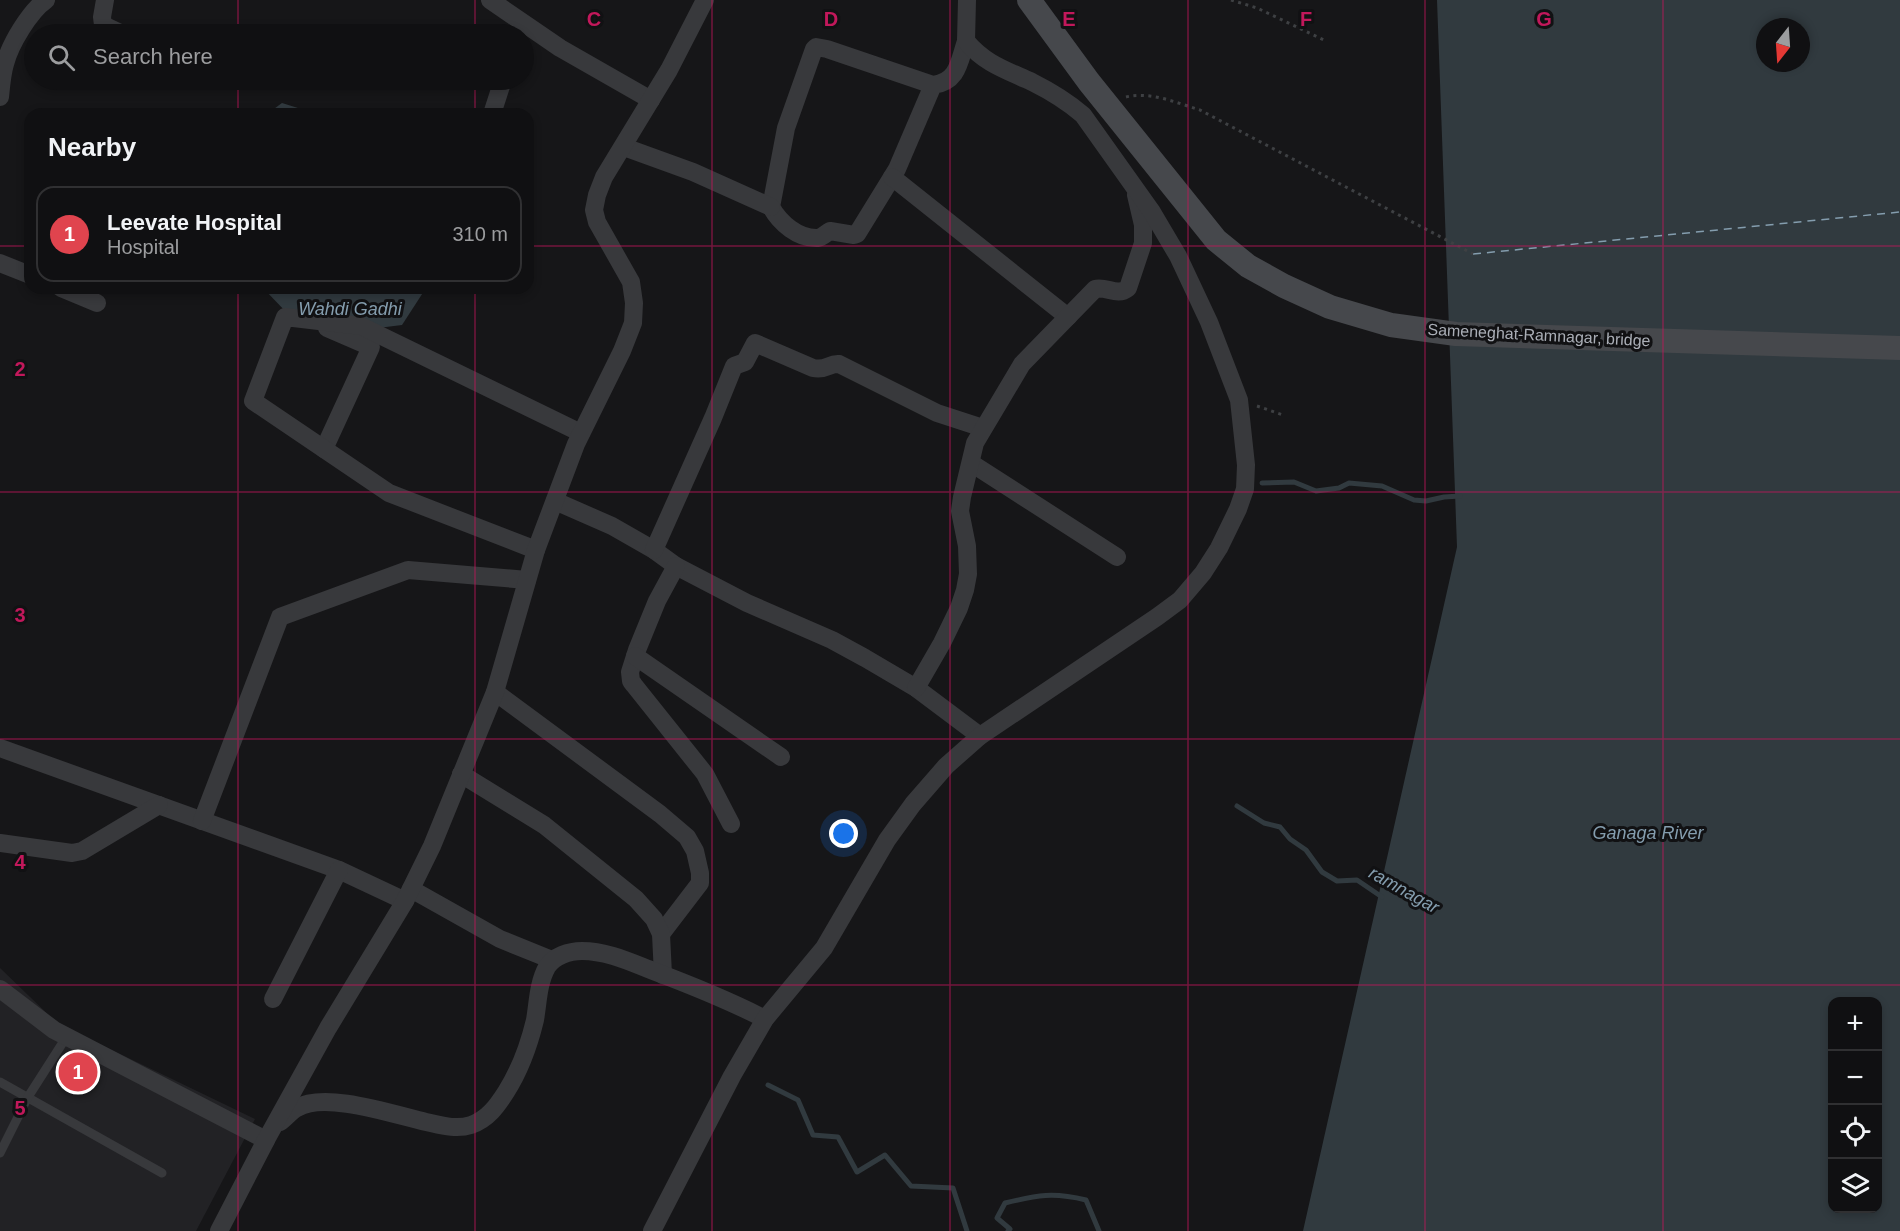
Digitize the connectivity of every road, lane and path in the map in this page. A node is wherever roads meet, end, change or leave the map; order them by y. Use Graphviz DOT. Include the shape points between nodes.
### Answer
graph roads {
  1 [pos="46,0"];
  2 [pos="105,0"];
  3 [pos="490,0"];
  4 [pos="705,0"];
  5 [pos="967,0"];
  6 [pos="1029,0"];
  7 [pos="1231,0"];
  8 [pos="26,24"];
  9 [pos="103,24"];
  10 [pos="515,24"];
  11 [pos="24,27"];
  12 [pos="534,36"];
  13 [pos="966,41"];
  14 [pos="1326,41"];
  15 [pos="2,63"];
  16 [pos="933,85"];
  17 [pos="500,90"];
  18 [pos="0,97"];
  19 [pos="1123,97"];
  20 [pos="651,100"];
  21 [pos="494,108"];
  22 [pos="624,147"];
  23 [pos="892,177"];
  24 [pos="1134,185"];
  25 [pos="771,207"];
  26 [pos="1473,254"];
  27 [pos="0,263"];
  28 [pos="24,273"];
  29 [pos="75,294"];
  30 [pos="97,303"];
  31 [pos="1068,317"];
  32 [pos="306,319"];
  33 [pos="1900,348"];
  34 [pos="1239,400"];
  35 [pos="1283,415"];
  36 [pos="982,428"];
  37 [pos="581,433"];
  38 [pos="324,449"];
  39 [pos="971,463"];
  40 [pos="555,501"];
  41 [pos="536,550"];
  42 [pos="654,550"];
  43 [pos="1117,557"];
  44 [pos="676,566"];
  45 [pos="527,580"];
  46 [pos="635,656"];
  47 [pos="916,688"];
  48 [pos="495,692"];
  49 [pos="980,736"];
  50 [pos="0,748"];
  51 [pos="781,757"];
  52 [pos="461,774"];
  53 [pos="159,805"];
  54 [pos="202,821"];
  55 [pos="731,824"];
  56 [pos="0,843"];
  57 [pos="339,870"];
  58 [pos="408,895"];
  59 [pos="661,934"];
  60 [pos="552,960"];
  61 [pos="663,975"];
  62 [pos="0,989"];
  63 [pos="273,999"];
  64 [pos="765,1019"];
  65 [pos="67,1036"];
  66 [pos="0,1082"];
  67 [pos="28,1097"];
  68 [pos="270,1133"];
  69 [pos="0,1153"];
  70 [pos="162,1173"];
  71 [pos="219,1231"];
  72 [pos="652,1231"];
  1 -- 8 [label="street"];
  2 -- 9 [label="street"];
  3 -- 10 [label="street"];
  4 -- 20 [label="street"];
  5 -- 13 [label="street"];
  6 -- 33 [label="main road, Sameneghat-Ramnagar, bridge, bridge" via="1089,82 1216,240 1248,266 1330,307 1390,325 1456,334"];
  7 -- 14 [label="path"];
  11 -- 15 [label="street"];
  12 -- 20 [label="street"];
  13 -- 16 [label="street" via="956,72 943,84"];
  13 -- 24 [label="street" via="995,66 1034,83 1083,115"];
  15 -- 18 [label="street"];
  16 -- 23 [label="street"];
  16 -- 25 [label="street" via="816,47 786,128"];
  17 -- 21 [label="street"];
  19 -- 26 [label="path" via="1156,97 1200,110"];
  20 -- 22 [label="street"];
  22 -- 25 [label="street"];
  22 -- 37 [label="street" via="604,177 594,210 630,282 633,323"];
  23 -- 25 [label="street" via="854,235 830,231 816,238 794,231"];
  23 -- 31 [label="street"];
  24 -- 31 [label="street" via="1143,243 1128,288 1123,292 1095,289"];
  24 -- 34 [label="street" via="1178,256"];
  27 -- 28 [label="street"];
  29 -- 30 [label="street"];
  31 -- 36 [label="street" via="1022,364"];
  32 -- 37 [label="street" via="361,326"];
  32 -- 38 [label="street" via="371,347"];
  32 -- 38 [label="street" via="285,316 253,401"];
  34 -- 35 [label="path"];
  34 -- 49 [label="street" via="1245,489 1203,573 1180,600 1157,617"];
  36 -- 39 [label="street"];
  36 -- 42 [label="street" via="937,413 839,364 821,370 813,368 755,343 745,362 734,366"];
  37 -- 40 [label="street"];
  38 -- 41 [label="street" via="389,493"];
  39 -- 43 [label="street"];
  39 -- 47 [label="street" via="960,511 967,546 965,590 942,643"];
  40 -- 41 [label="street"];
  40 -- 42 [label="street"];
  41 -- 45 [label="street"];
  42 -- 44 [label="street"];
  44 -- 46 [label="street"];
  44 -- 47 [label="street" via="747,603 832,640"];
  45 -- 48 [label="street"];
  45 -- 54 [label="street" via="408,570 280,617"];
  46 -- 51 [label="street"];
  46 -- 55 [label="street" via="631,681 705,774"];
  47 -- 49 [label="street"];
  48 -- 52 [label="street"];
  48 -- 59 [label="street" via="687,837 695,851 700,883"];
  49 -- 64 [label="street" via="946,766 913,804 887,840 824,948"];
  50 -- 53 [label="street"];
  52 -- 58 [label="street"];
  52 -- 59 [label="street" via="544,825 636,899"];
  53 -- 54 [label="street"];
  53 -- 56 [label="street" via="82,851"];
  54 -- 57 [label="street"];
  57 -- 58 [label="street"];
  57 -- 63 [label="street"];
  58 -- 60 [label="street"];
  58 -- 68 [label="street"];
  59 -- 61 [label="street"];
  60 -- 61 [label="street" via="573,952 599,952"];
  60 -- 68 [label="street" via="540,984 529,1046 511,1084 484,1119 456,1127 351,1104 318,1101 298,1107"];
  61 -- 64 [label="street"];
  62 -- 65 [label="street"];
  64 -- 72 [label="street"];
  65 -- 67 [label="lane"];
  65 -- 68 [label="street"];
  66 -- 67 [label="lane"];
  67 -- 69 [label="lane"];
  67 -- 70 [label="lane"];
  68 -- 71 [label="street"];
}
